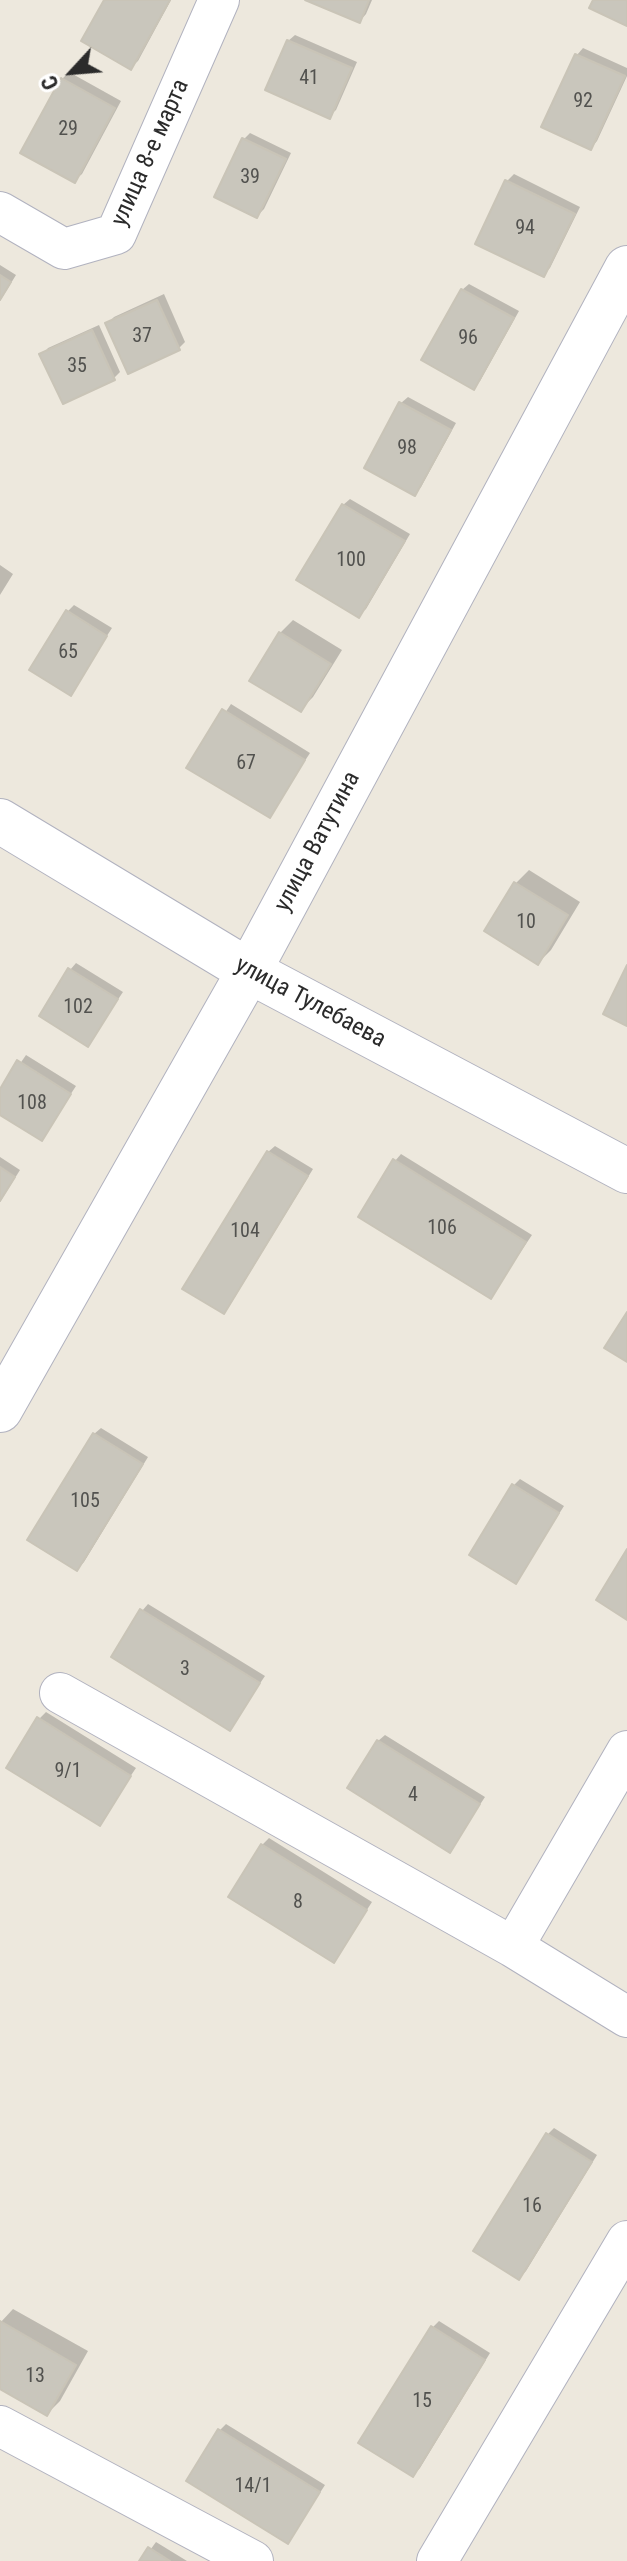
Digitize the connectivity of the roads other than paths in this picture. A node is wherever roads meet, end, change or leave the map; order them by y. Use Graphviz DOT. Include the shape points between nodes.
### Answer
graph roads {
  1 [pos="219,0"];
  2 [pos="0,212"];
  3 [pos="627,268"];
  4 [pos="0,821"];
  5 [pos="249,971"];
  6 [pos="627,1171"];
  7 [pos="0,1410"];
  8 [pos="60,1693"];
  9 [pos="627,1751"];
  10 [pos="513,1947"];
  11 [pos="627,2017"];
  12 [pos="627,2241"];
  13 [pos="0,2426"];
  14 [pos="253,2561"];
  15 [pos="437,2561"];
  1 -- 2 [label="street, улица 8-е марта" via="116,234 64,249"];
  3 -- 5 [label="street, улица Ватутина"];
  4 -- 5 [label="street, улица Тулебаева"];
  5 -- 6 [label="street, улица Тулебаева"];
  5 -- 7 [label="street, улица Ватутина"];
  8 -- 10 [label="street"];
  9 -- 10 [label="street"];
  10 -- 11 [label="street"];
  12 -- 15 [label="street"];
  13 -- 14 [label="street"];
}
